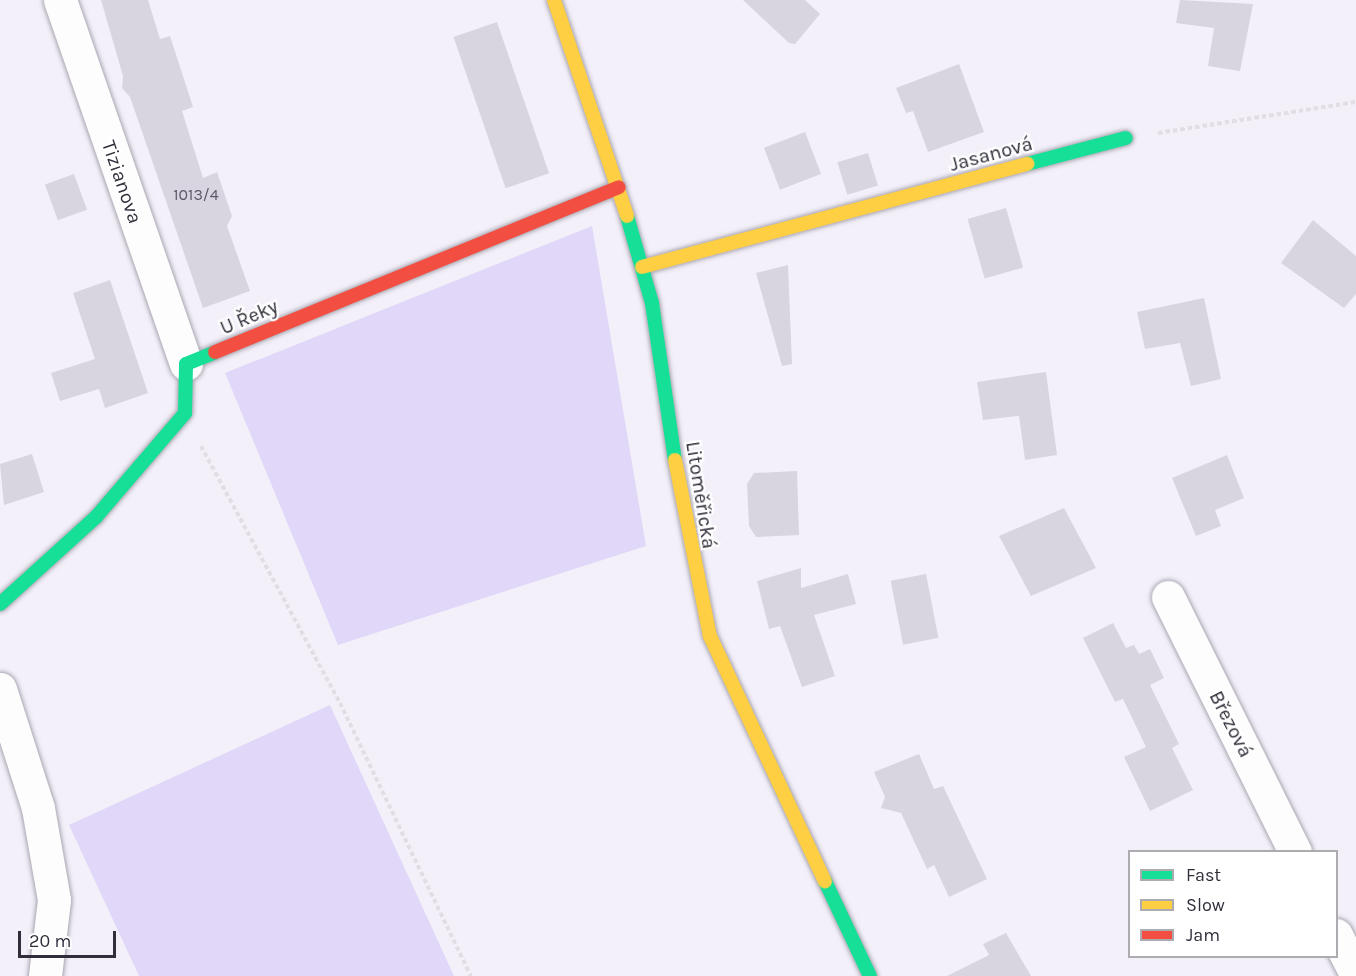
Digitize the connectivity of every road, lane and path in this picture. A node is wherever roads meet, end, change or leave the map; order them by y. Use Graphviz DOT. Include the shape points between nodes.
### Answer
graph roads {
  1 [pos="60,0"];
  2 [pos="554,0"];
  3 [pos="1356,102"];
  4 [pos="1126,138"];
  5 [pos="619,187"];
  6 [pos="642,267"];
  7 [pos="186,364"];
  8 [pos="185,413"];
  9 [pos="1167,597"];
  10 [pos="0,604"];
  11 [pos="0,689"];
  12 [pos="1294,850"];
  13 [pos="1338,939"];
  14 [pos="1356,974"];
  15 [pos="45,976"];
  16 [pos="471,976"];
  17 [pos="870,976"];
  1 -- 7 [label="street, Tizianova"];
  2 -- 5 [label="street, Litoměřická"];
  3 -- 4 [label="path"];
  4 -- 6 [label="street, Jasanová"];
  5 -- 6 [label="street, Litoměřická"];
  5 -- 7 [label="street, U Řeky"];
  6 -- 17 [label="street, Litoměřická" via="652,303 685,533 710,636"];
  7 -- 8 [label="street"];
  8 -- 10 [label="street" via="96,517"];
  8 -- 16 [label="path" via="221,489 340,703"];
  9 -- 12 [label="street, Březová"];
  11 -- 15 [label="street" via="38,808 54,900"];
  13 -- 14 [label="street"];
}
